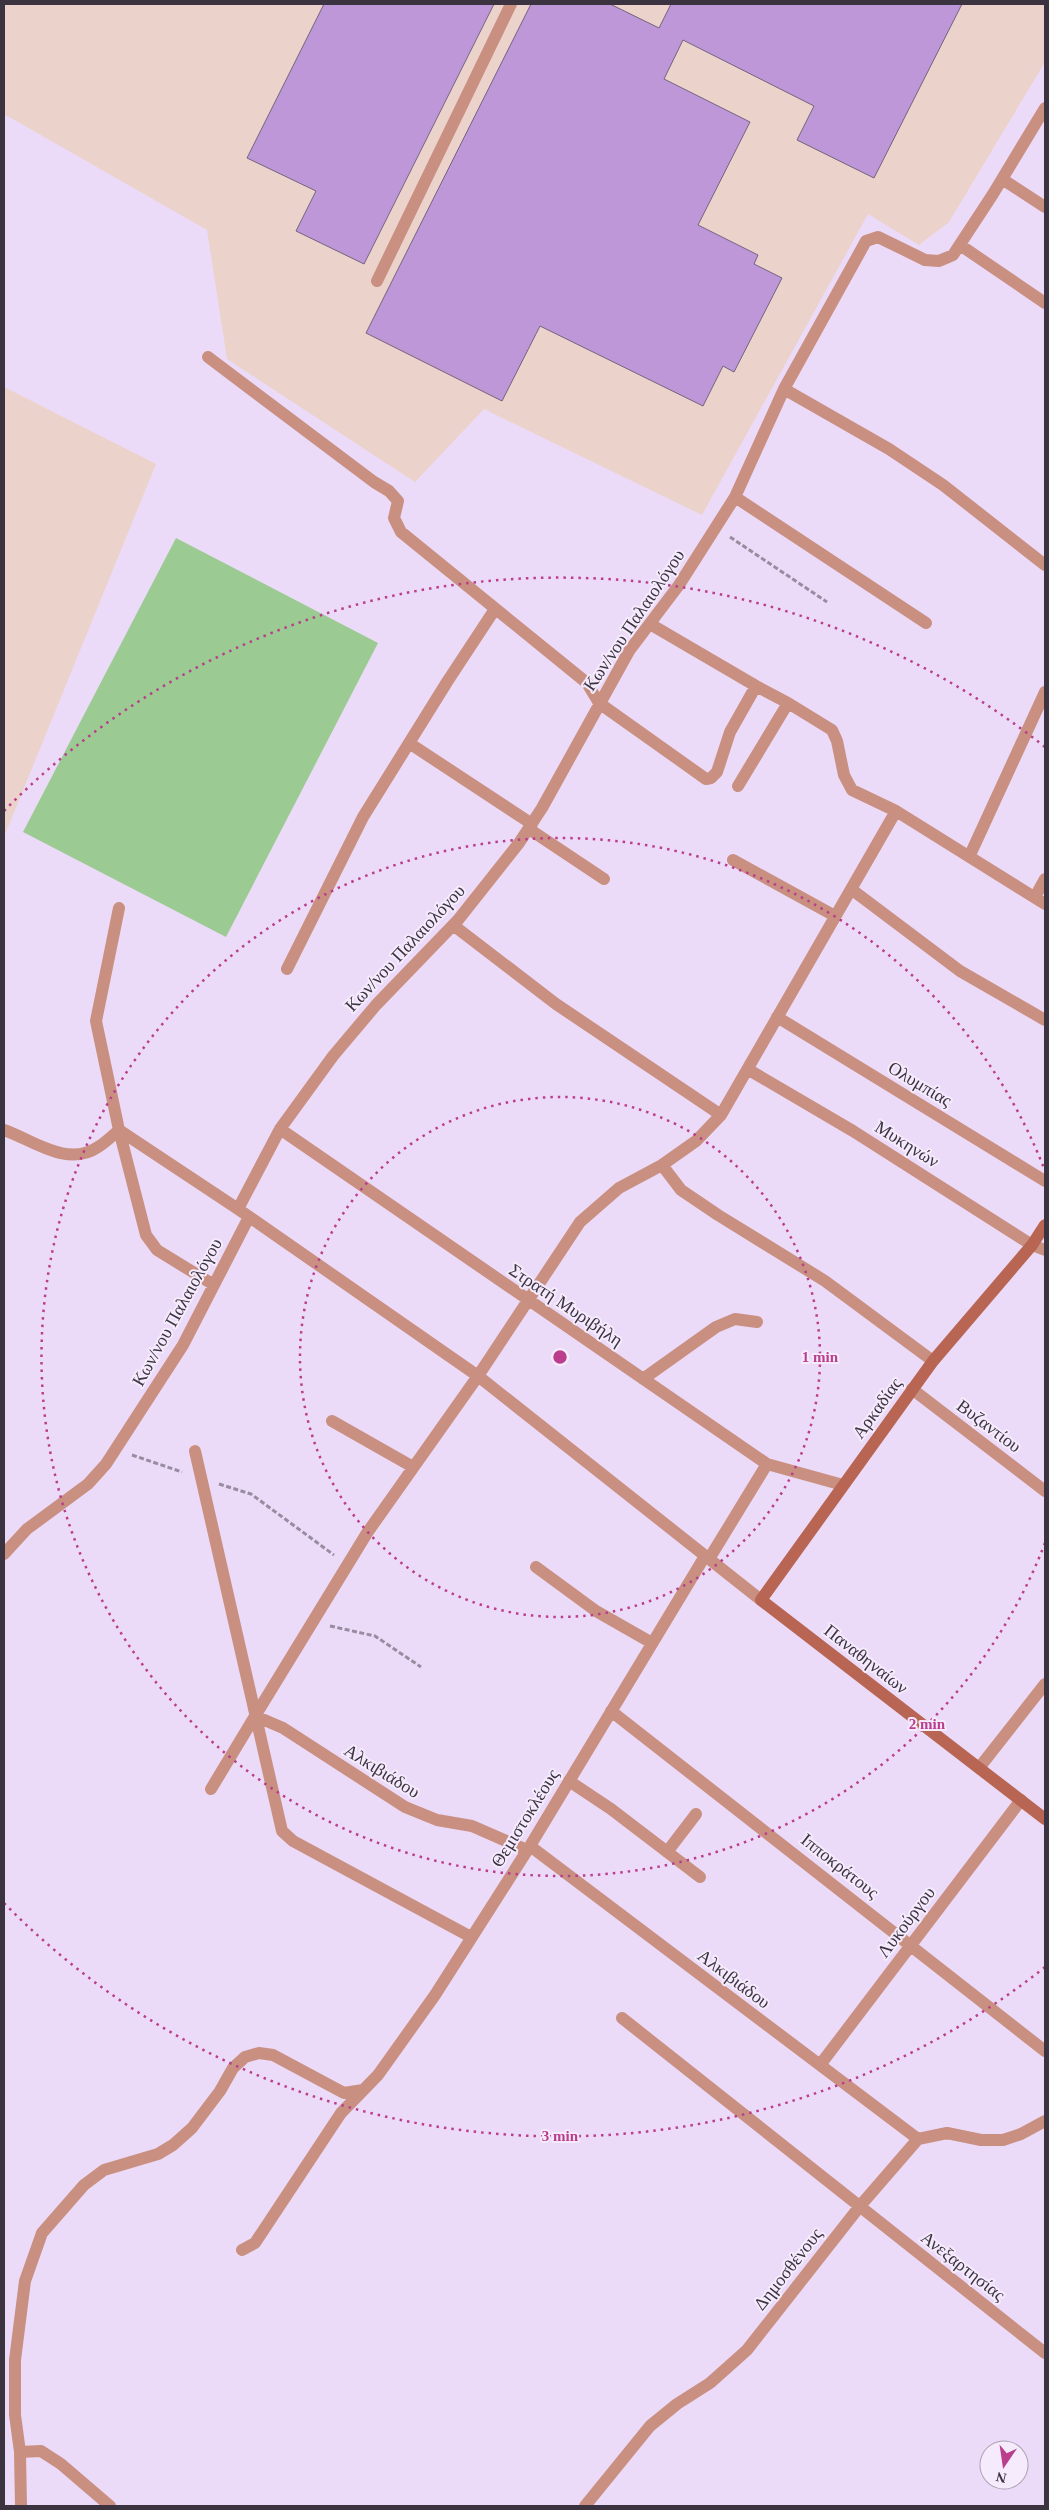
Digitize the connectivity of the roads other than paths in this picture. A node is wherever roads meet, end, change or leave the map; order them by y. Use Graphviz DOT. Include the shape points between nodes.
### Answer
graph roads {
  1 [pos="511,4"];
  2 [pos="1045,108"];
  3 [pos="1002,179"];
  4 [pos="1045,207"];
  5 [pos="960,244"];
  6 [pos="377,281"];
  7 [pos="1045,302"];
  8 [pos="208,357"];
  9 [pos="784,389"];
  10 [pos="735,497"];
  11 [pos="1045,564"];
  12 [pos="495,609"];
  13 [pos="926,623"];
  14 [pos="650,624"];
  15 [pos="756,686"];
  16 [pos="1045,692"];
  17 [pos="599,702"];
  18 [pos="788,703"];
  19 [pos="409,743"];
  20 [pos="738,786"];
  21 [pos="896,811"];
  22 [pos="530,826"];
  23 [pos="970,855"];
  24 [pos="733,860"];
  25 [pos="604,879"];
  26 [pos="1045,879"];
  27 [pos="851,889"];
  28 [pos="1040,901"];
  29 [pos="118,908"];
  30 [pos="835,916"];
  31 [pos="453,925"];
  32 [pos="287,969"];
  33 [pos="777,1017"];
  34 [pos="1045,1020"];
  35 [pos="749,1070"];
  36 [pos="721,1115"];
  37 [pos="280,1129"];
  38 [pos="4,1130"];
  39 [pos="119,1130"];
  40 [pos="662,1165"];
  41 [pos="1045,1181"];
  42 [pos="238,1209"];
  43 [pos="249,1217"];
  44 [pos="1045,1225"];
  45 [pos="1032,1245"];
  46 [pos="1045,1250"];
  47 [pos="214,1285"];
  48 [pos="527,1299"];
  49 [pos="757,1322"];
  50 [pos="933,1360"];
  51 [pos="478,1376"];
  52 [pos="644,1379"];
  53 [pos="912,1389"];
  54 [pos="332,1421"];
  55 [pos="195,1451"];
  56 [pos="767,1464"];
  57 [pos="412,1467"];
  58 [pos="843,1485"];
  59 [pos="1045,1491"];
  60 [pos="4,1554"];
  61 [pos="707,1557"];
  62 [pos="536,1567"];
  63 [pos="760,1600"];
  64 [pos="652,1643"];
  65 [pos="1045,1684"];
  66 [pos="611,1711"];
  67 [pos="255,1716"];
  68 [pos="979,1768"];
  69 [pos="569,1781"];
  70 [pos="211,1788"];
  71 [pos="1021,1800"];
  72 [pos="696,1814"];
  73 [pos="1045,1819"];
  74 [pos="528,1848"];
  75 [pos="667,1852"];
  76 [pos="700,1877"];
  77 [pos="471,1937"];
  78 [pos="911,1944"];
  79 [pos="622,2018"];
  80 [pos="1045,2051"];
  81 [pos="820,2065"];
  82 [pos="363,2090"];
  83 [pos="1045,2121"];
  84 [pos="918,2139"];
  85 [pos="860,2206"];
  86 [pos="242,2250"];
  87 [pos="1045,2353"];
  88 [pos="20,2452"];
  89 [pos="21,2506"];
  90 [pos="110,2506"];
  91 [pos="585,2506"];
  1 -- 6 [label="street"];
  2 -- 3 [label="street, Κων/νου Παλαιολόγου"];
  3 -- 4 [label="street"];
  3 -- 5 [label="street, Κων/νου Παλαιολόγου"];
  5 -- 7 [label="street"];
  5 -- 9 [label="street, Κων/νου Παλαιολόγου" via="953,255 939,261 925,260 878,237 866,241"];
  8 -- 12 [label="street" via="389,491 398,501 394,518 401,532"];
  9 -- 10 [label="street, Κων/νου Παλαιολόγου"];
  9 -- 11 [label="street" via="912,464"];
  10 -- 13 [label="street"];
  10 -- 14 [label="street, Κων/νου Παλαιολόγου"];
  12 -- 17 [label="street" via="587,684"];
  12 -- 19 [label="street"];
  14 -- 15 [label="street"];
  14 -- 17 [label="street, Κων/νου Παλαιολόγου" via="629,651"];
  15 -- 17 [label="street" via="730,732 717,772 706,779"];
  15 -- 18 [label="street"];
  16 -- 23 [label="street"];
  17 -- 22 [label="street, Κων/νου Παλαιολόγου" via="560,778"];
  18 -- 20 [label="street"];
  18 -- 21 [label="street" via="832,730 844,775 852,790"];
  19 -- 22 [label="street"];
  19 -- 32 [label="street" via="363,817"];
  21 -- 23 [label="street"];
  21 -- 27 [label="street"];
  22 -- 25 [label="street"];
  22 -- 31 [label="street, Κων/νου Παλαιολόγου"];
  23 -- 28 [label="street"];
  24 -- 30 [label="street"];
  26 -- 28 [label="street"];
  27 -- 30 [label="street"];
  27 -- 34 [label="street" via="960,971"];
  29 -- 39 [label="street" via="96,1021"];
  30 -- 33 [label="street"];
  31 -- 36 [label="street" via="556,1004"];
  31 -- 37 [label="street, Κων/νου Παλαιολόγου" via="349,1035"];
  33 -- 35 [label="street"];
  33 -- 41 [label="street, Ολυμπίας"];
  35 -- 36 [label="street"];
  35 -- 45 [label="street, Μυκηνών" via="853,1131"];
  36 -- 40 [label="street" via="696,1141"];
  37 -- 42 [label="street, Κων/νου Παλαιολόγου"];
  37 -- 48 [label="street, Στρατή Μυριβήλη"];
  38 -- 39 [label="street" via="52,1151 70,1155 98,1148"];
  39 -- 42 [label="street"];
  39 -- 47 [label="street" via="146,1235 157,1250"];
  40 -- 48 [label="street" via="619,1188 580,1222"];
  40 -- 50 [label="street" via="681,1190 826,1281"];
  42 -- 43 [label="street"];
  43 -- 47 [label="street, Κων/νου Παλαιολόγου"];
  43 -- 51 [label="street"];
  44 -- 45 [label="street, Αρκαδίας"];
  45 -- 46 [label="street, Μυκηνών"];
  45 -- 50 [label="street, Αρκαδίας"];
  47 -- 60 [label="street, Κων/νου Παλαιολόγου" via="183,1345 117,1449 96,1476 26,1529"];
  48 -- 51 [label="street"];
  48 -- 52 [label="street, Στρατή Μυριβήλη"];
  49 -- 52 [label="street" via="735,1319 716,1327"];
  50 -- 53 [label="street, Αρκαδίας"];
  51 -- 57 [label="street"];
  51 -- 61 [label="street"];
  52 -- 56 [label="street, Στρατή Μυριβήλη"];
  53 -- 58 [label="street, Αρκαδίας"];
  53 -- 59 [label="street, Βυζαντίου"];
  54 -- 57 [label="street"];
  55 -- 67 [label="street"];
  56 -- 58 [label="street, Στρατή Μυριβήλη"];
  56 -- 61 [label="street, Θεμιστοκλέους"];
  57 -- 67 [label="street" via="347,1564"];
  58 -- 63 [label="street, Αρκαδίας"];
  61 -- 63 [label="street"];
  61 -- 64 [label="street, Θεμιστοκλέους"];
  62 -- 64 [label="street" via="596,1611"];
  63 -- 68 [label="street, Παναθηναίων"];
  64 -- 66 [label="street, Θεμιστοκλέους"];
  65 -- 68 [label="street"];
  66 -- 69 [label="street, Θεμιστοκλέους"];
  66 -- 78 [label="street, Ιπποκράτους"];
  67 -- 70 [label="street"];
  67 -- 74 [label="street, Αλκιβιάδου" via="283,1728 405,1808 430,1818 472,1826"];
  67 -- 77 [label="street" via="278,1822 286,1836"];
  68 -- 71 [label="street, Παναθηναίων"];
  69 -- 74 [label="street, Θεμιστοκλέους"];
  69 -- 75 [label="street"];
  71 -- 73 [label="street, Παναθηναίων"];
  71 -- 78 [label="street, Λυκούργου"];
  72 -- 75 [label="street"];
  74 -- 77 [label="street, Θεμιστοκλέους"];
  74 -- 81 [label="street, Αλκιβιάδου"];
  75 -- 76 [label="street"];
  77 -- 82 [label="street, Θεμιστοκλέους" via="393,2055"];
  78 -- 80 [label="street, Ιπποκράτους"];
  78 -- 81 [label="street, Λυκούργου"];
  79 -- 85 [label="street, Ανεξαρτησίας"];
  81 -- 84 [label="street, Αλκιβιάδου"];
  82 -- 86 [label="street, Θεμιστοκλέους" via="341,2113 255,2243"];
  82 -- 88 [label="street" via="344,2093 273,2055 259,2053 245,2057 233,2068 192,2128 173,2145 158,2154 104,2170 84,2185 42,2233 25,2281 15,2360 15,2415"];
  83 -- 84 [label="street" via="1003,2140 981,2140 947,2133"];
  84 -- 85 [label="street, Δημοσθένους"];
  85 -- 87 [label="street, Ανεξαρτησίας"];
  85 -- 91 [label="street, Δημοσθένους" via="747,2350 710,2383 650,2426"];
  88 -- 89 [label="street"];
  88 -- 90 [label="street" via="41,2451"];
}
